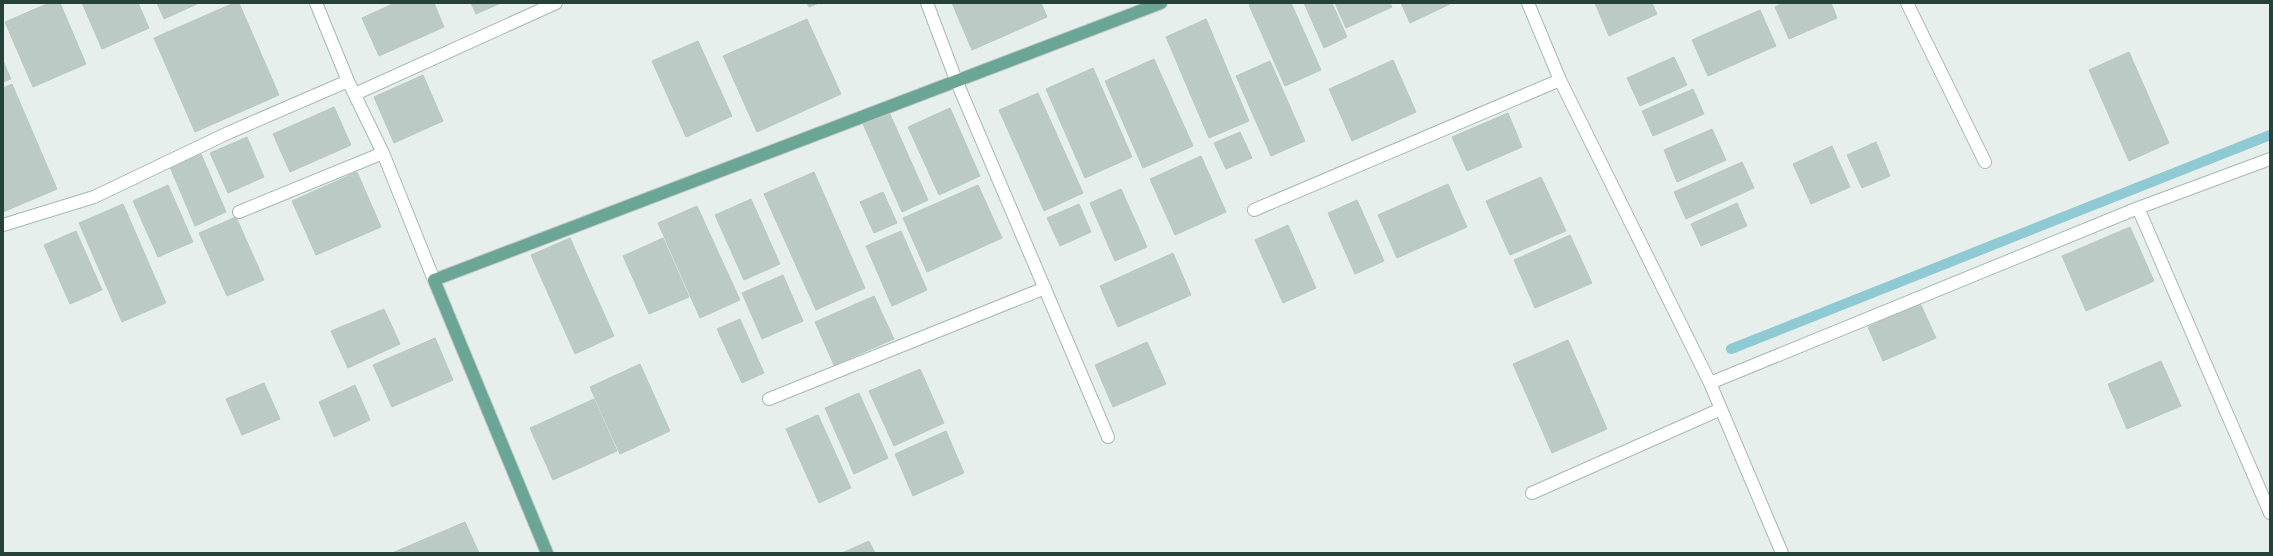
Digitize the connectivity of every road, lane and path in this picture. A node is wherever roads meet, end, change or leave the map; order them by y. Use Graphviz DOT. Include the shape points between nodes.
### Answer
graph roads {
  1 [pos="316,3"];
  2 [pos="556,3"];
  3 [pos="927,3"];
  4 [pos="1161,3"];
  5 [pos="1528,3"];
  6 [pos="1907,3"];
  7 [pos="956,80"];
  8 [pos="1560,80"];
  9 [pos="348,81"];
  10 [pos="355,94"];
  11 [pos="383,153"];
  12 [pos="2270,159"];
  13 [pos="1985,162"];
  14 [pos="2138,208"];
  15 [pos="1254,210"];
  16 [pos="239,212"];
  17 [pos="3,225"];
  18 [pos="434,280"];
  19 [pos="1045,288"];
  20 [pos="1710,383"];
  21 [pos="769,399"];
  22 [pos="1721,409"];
  23 [pos="1108,437"];
  24 [pos="1532,493"];
  25 [pos="2270,513"];
  26 [pos="547,553"];
  27 [pos="1782,553"];
  1 -- 9 [label="street"];
  2 -- 10 [label="street"];
  3 -- 7 [label="street"];
  4 -- 7 [label="main road"];
  5 -- 8 [label="street"];
  6 -- 13 [label="street"];
  7 -- 18 [label="main road"];
  7 -- 19 [label="street"];
  8 -- 15 [label="street"];
  8 -- 20 [label="street"];
  9 -- 10 [label="street"];
  9 -- 17 [label="street" via="228,133 94,197"];
  10 -- 11 [label="street"];
  11 -- 16 [label="street"];
  11 -- 18 [label="street"];
  12 -- 14 [label="street"];
  14 -- 20 [label="street"];
  14 -- 25 [label="street"];
  18 -- 26 [label="main road"];
  19 -- 21 [label="street"];
  19 -- 23 [label="street"];
  20 -- 22 [label="street"];
  22 -- 24 [label="street"];
  22 -- 27 [label="street"];
}
